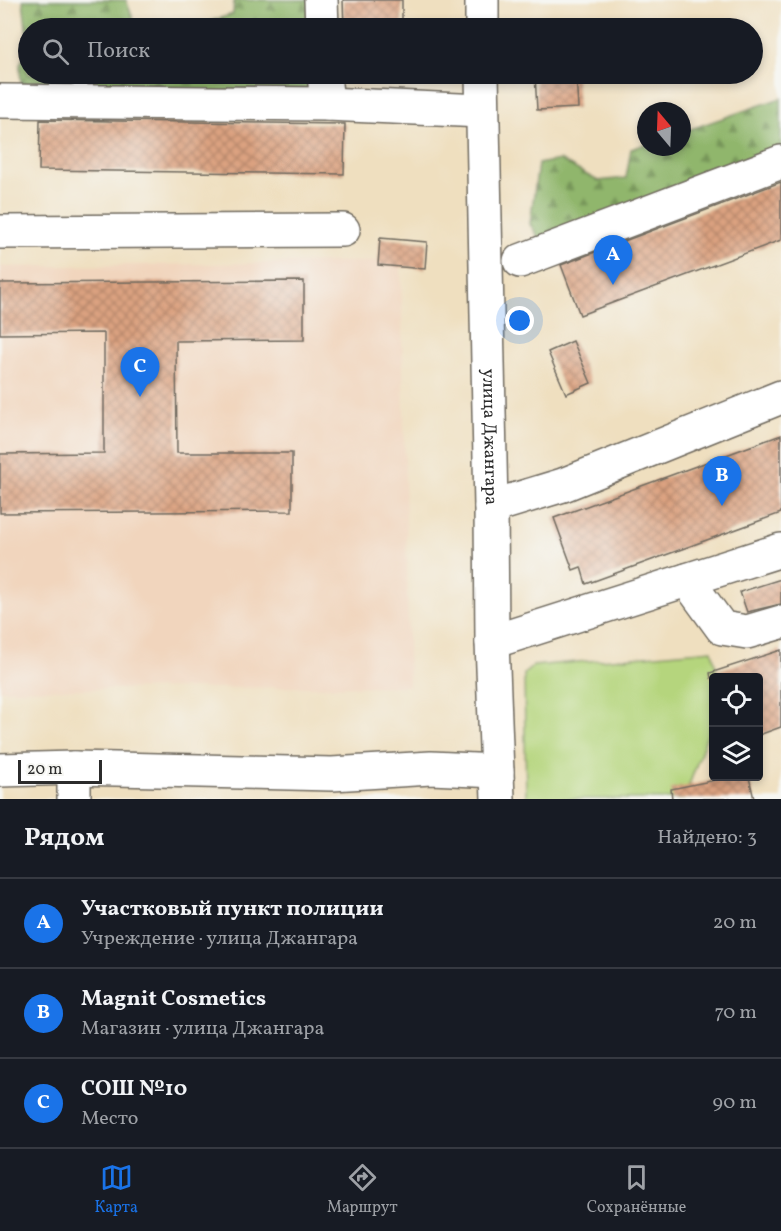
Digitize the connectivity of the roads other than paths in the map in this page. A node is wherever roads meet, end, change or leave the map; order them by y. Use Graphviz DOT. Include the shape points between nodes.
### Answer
graph roads {
  1 [pos="321,0"];
  2 [pos="482,0"];
  3 [pos="321,18"];
  4 [pos="482,18"];
  5 [pos="482,84"];
  6 [pos="326,89"];
  7 [pos="0,101"];
  8 [pos="482,111"];
  9 [pos="781,162"];
  10 [pos="343,230"];
  11 [pos="0,232"];
  12 [pos="520,261"];
  13 [pos="781,397"];
  14 [pos="491,507"];
  15 [pos="781,550"];
  16 [pos="687,580"];
  17 [pos="781,622"];
  18 [pos="492,642"];
  19 [pos="0,770"];
  20 [pos="74,784"];
  21 [pos="498,785"];
  22 [pos="332,787"];
  1 -- 3 [label="main road"];
  2 -- 4 [label="main road"];
  5 -- 8 [label="main road, улица Джангара"];
  6 -- 7 [label="main road"];
  6 -- 8 [label="main road"];
  8 -- 14 [label="main road, улица Джангара"];
  9 -- 12 [label="main road"];
  10 -- 11 [label="main road"];
  13 -- 14 [label="main road" via="563,485"];
  14 -- 18 [label="main road, улица Джангара"];
  15 -- 16 [label="main road"];
  16 -- 17 [label="main road" via="722,628 747,632"];
  16 -- 18 [label="main road"];
  18 -- 21 [label="main road, улица Джангара"];
  19 -- 20 [label="main road"];
  20 -- 22 [label="main road"];
  21 -- 22 [label="main road" via="431,768"];
}
